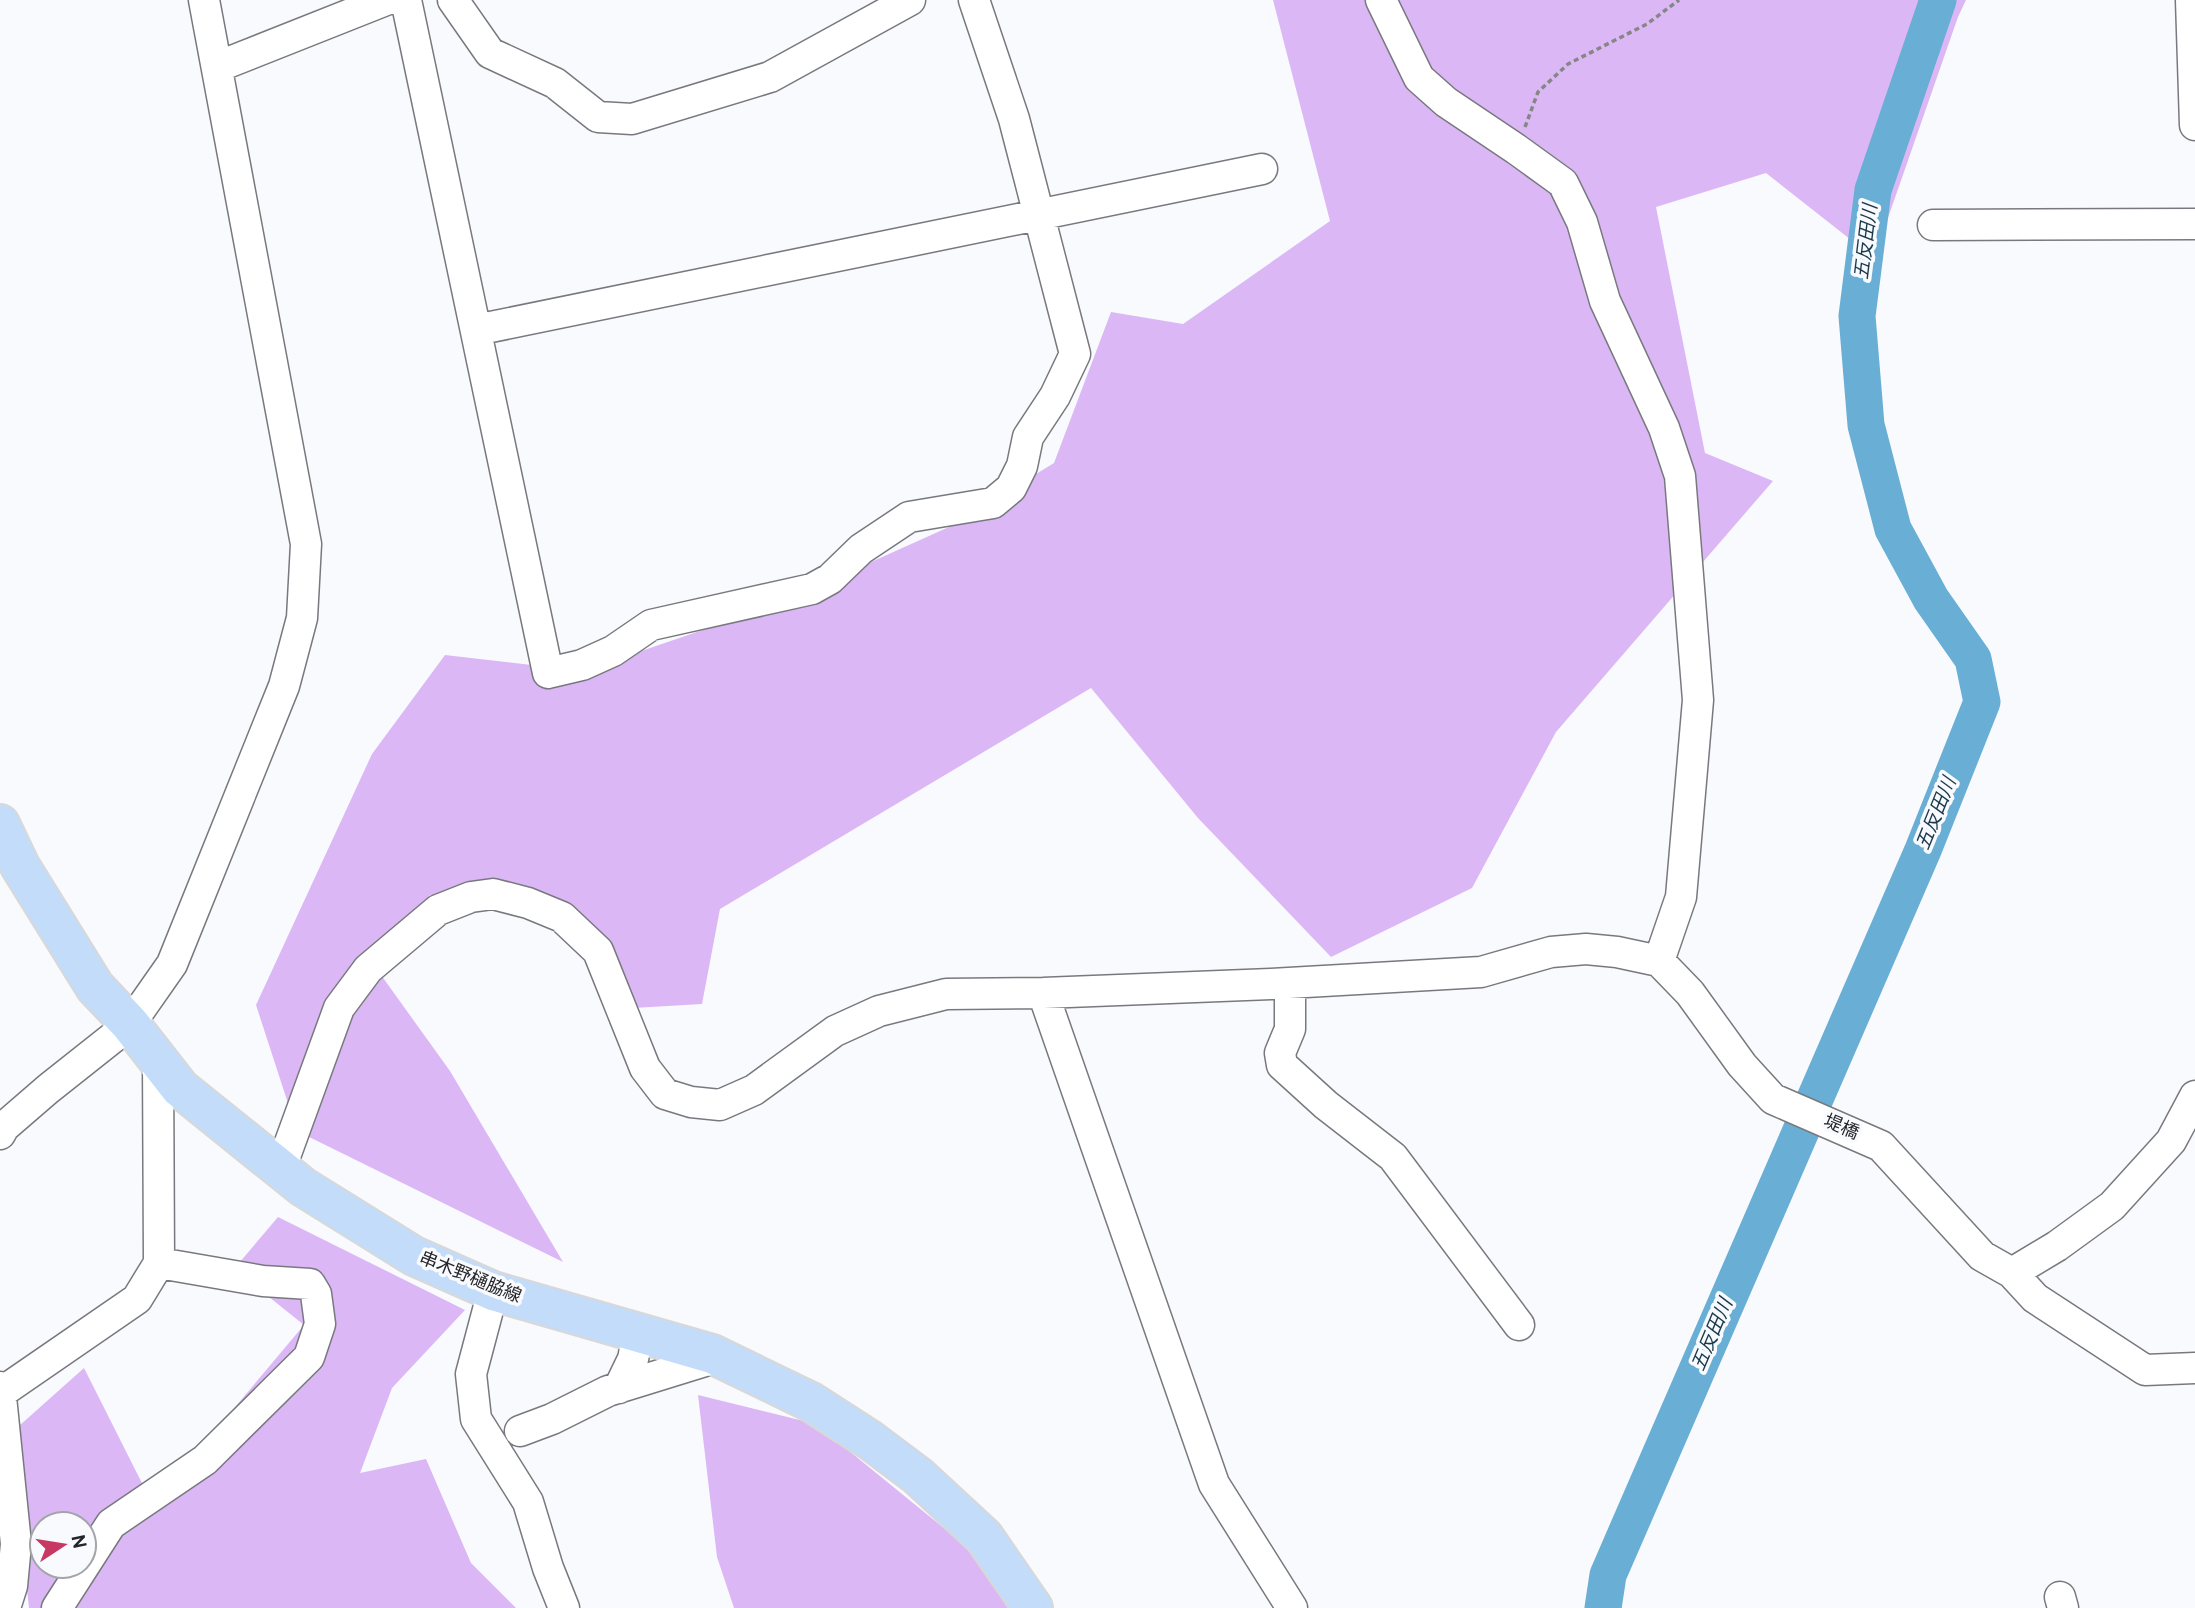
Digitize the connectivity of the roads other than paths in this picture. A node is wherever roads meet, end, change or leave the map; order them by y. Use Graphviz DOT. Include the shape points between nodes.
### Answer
graph roads {
  1 [pos="204,0"];
  2 [pos="386,0"];
  3 [pos="405,0"];
  4 [pos="453,0"];
  5 [pos="974,0"];
  6 [pos="1381,0"];
  7 [pos="2191,0"];
  8 [pos="906,1"];
  9 [pos="218,67"];
  10 [pos="2195,125"];
  11 [pos="1262,169"];
  12 [pos="1041,216"];
  13 [pos="2195,224"];
  14 [pos="1933,225"];
  15 [pos="476,330"];
  16 [pos="0,824"];
  17 [pos="1659,961"];
  18 [pos="1290,983"];
  19 [pos="1043,993"];
  20 [pos="130,1024"];
  21 [pos="158,1059"];
  22 [pos="2195,1096"];
  23 [pos="0,1135"];
  24 [pos="280,1170"];
  25 [pos="159,1263"];
  26 [pos="2011,1273"];
  27 [pos="493,1291"];
  28 [pos="1519,1325"];
  29 [pos="638,1334"];
  30 [pos="719,1357"];
  31 [pos="2195,1368"];
  32 [pos="619,1388"];
  33 [pos="1,1389"];
  34 [pos="520,1431"];
  35 [pos="5,1499"];
  36 [pos="98,1544"];
  37 [pos="75,1580"];
  38 [pos="5,1608"];
  39 [pos="57,1608"];
  40 [pos="564,1608"];
  41 [pos="1033,1608"];
  42 [pos="1293,1608"];
  1 -- 9 [label="street"];
  2 -- 9 [label="street"];
  3 -- 15 [label="street"];
  4 -- 8 [label="street" via="490,53 555,83 598,117 632,119 770,77"];
  5 -- 12 [label="street"];
  6 -- 17 [label="street" via="1419,78 1563,184 1582,222 1605,301 1664,428 1680,476 1698,700 1681,897"];
  7 -- 10 [label="street"];
  9 -- 20 [label="street" via="306,544 302,618 284,686 172,964"];
  11 -- 12 [label="street"];
  12 -- 15 [label="street"];
  12 -- 15 [label="street" via="1075,354 1028,437 1011,488 993,503 909,517 812,589 651,625 593,661 548,673"];
  13 -- 14 [label="street"];
  16 -- 20 [label="main road, 串木野樋脇線" via="80,965"];
  17 -- 18 [label="street" via="1586,949 1551,952 1481,972"];
  17 -- 26 [label="street, 堤橋" via="1690,993 1773,1099 1881,1146 1982,1256"];
  18 -- 19 [label="street"];
  18 -- 28 [label="street" via="1290,1029 1280,1053 1282,1065 1393,1157"];
  19 -- 24 [label="street" via="946,994 879,1011 835,1031 754,1090 720,1105 691,1102 665,1094 645,1068 598,951 562,917 493,894 471,897 438,910 398,943 368,969 338,1008"];
  19 -- 42 [label="street" via="1214,1484"];
  20 -- 21 [label="main road, 串木野樋脇線"];
  20 -- 23 [label="street" via="48,1088"];
  21 -- 24 [label="main road, 串木野樋脇線" via="180,1088"];
  21 -- 25 [label="street"];
  22 -- 26 [label="street" via="2171,1141 2112,1206"];
  24 -- 27 [label="main road, 串木野樋脇線" via="414,1256"];
  25 -- 33 [label="street" via="137,1299"];
  25 -- 36 [label="street" via="310,1284 320,1324 309,1357 205,1460 111,1524"];
  26 -- 31 [label="street" via="2035,1297 2145,1370"];
  27 -- 29 [label="main road, 串木野樋脇線"];
  27 -- 40 [label="street" via="471,1374 475,1419 528,1502"];
  29 -- 30 [label="main road, 串木野樋脇線"];
  29 -- 32 [label="street"];
  30 -- 32 [label="street"];
  30 -- 41 [label="main road, 串木野樋脇線" via="811,1402 918,1476 984,1537"];
  32 -- 34 [label="street"];
  33 -- 35 [label="street"];
  35 -- 38 [label="street" via="16,1544"];
  37 -- 39 [label="street"];
}
